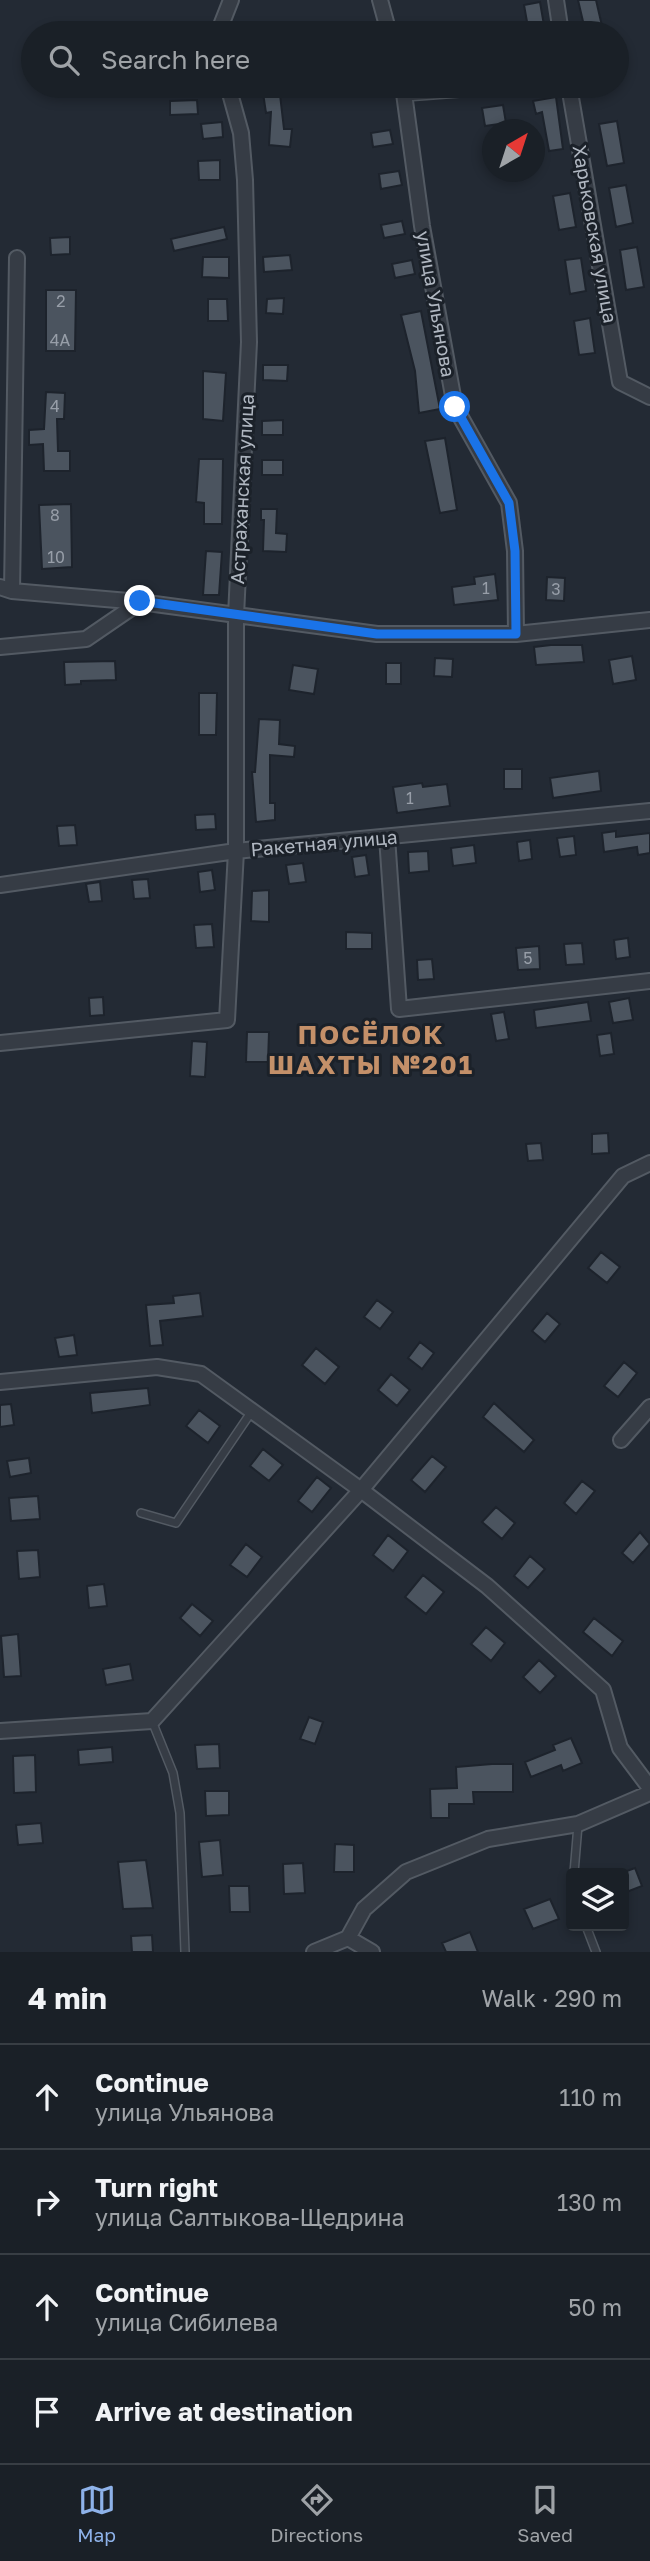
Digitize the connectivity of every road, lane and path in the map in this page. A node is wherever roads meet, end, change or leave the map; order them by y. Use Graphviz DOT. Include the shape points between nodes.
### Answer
graph roads {
  1 [pos="231,0"];
  2 [pos="380,0"];
  3 [pos="556,0"];
  4 [pos="223,21"];
  5 [pos="386,21"];
  6 [pos="559,21"];
  7 [pos="231,98"];
  8 [pos="406,98"];
  9 [pos="571,98"];
  10 [pos="17,258"];
  11 [pos="650,397"];
  12 [pos="6,589"];
  13 [pos="140,601"];
  14 [pos="236,616"];
  15 [pos="650,620"];
  16 [pos="516,634"];
  17 [pos="0,647"];
  18 [pos="650,811"];
  19 [pos="387,837"];
  20 [pos="236,851"];
  21 [pos="0,885"];
  22 [pos="650,981"];
  23 [pos="0,1043"];
  24 [pos="650,1163"];
  25 [pos="0,1382"];
  26 [pos="650,1407"];
  27 [pos="253,1410"];
  28 [pos="621,1440"];
  29 [pos="361,1490"];
  30 [pos="141,1513"];
  31 [pos="152,1721"];
  32 [pos="0,1731"];
  33 [pos="650,1791"];
  34 [pos="578,1824"];
  35 [pos="574,1868"];
  36 [pos="588,1931"];
  37 [pos="348,1938"];
  38 [pos="185,1952"];
  39 [pos="314,1952"];
  40 [pos="372,1952"];
  41 [pos="596,1952"];
  1 -- 4 [label="street"];
  2 -- 5 [label="street"];
  3 -- 6 [label="street"];
  7 -- 14 [label="street, Астраханская улица" via="243,156 249,342"];
  8 -- 16 [label="street, улица Ульянова" via="422,226 455,407 509,503"];
  9 -- 11 [label="street, Харьковская улица" via="620,382"];
  10 -- 12 [label="street"];
  12 -- 13 [label="street"];
  13 -- 14 [label="street"];
  13 -- 17 [label="street" via="86,639"];
  14 -- 16 [label="street" via="377,634"];
  14 -- 20 [label="street, Астраханская улица"];
  15 -- 16 [label="street"];
  18 -- 19 [label="street, Ракетная улица"];
  19 -- 20 [label="street, Ракетная улица"];
  19 -- 22 [label="street" via="399,1009"];
  20 -- 21 [label="street, Ракетная улица"];
  20 -- 23 [label="street, Астраханская улица" via="227,1020"];
  24 -- 29 [label="street" via="623,1176"];
  25 -- 27 [label="street" via="157,1367 201,1374"];
  26 -- 28 [label="street"];
  27 -- 29 [label="street"];
  27 -- 30 [label="lane" via="176,1523"];
  29 -- 31 [label="street"];
  29 -- 33 [label="street" via="487,1586 603,1690 620,1748"];
  31 -- 32 [label="street"];
  31 -- 38 [label="lane" via="173,1773 180,1813"];
  33 -- 34 [label="street"];
  34 -- 35 [label="lane"];
  34 -- 37 [label="street" via="488,1839 406,1872 364,1909"];
  36 -- 41 [label="lane"];
  37 -- 39 [label="street"];
  37 -- 40 [label="street"];
}
